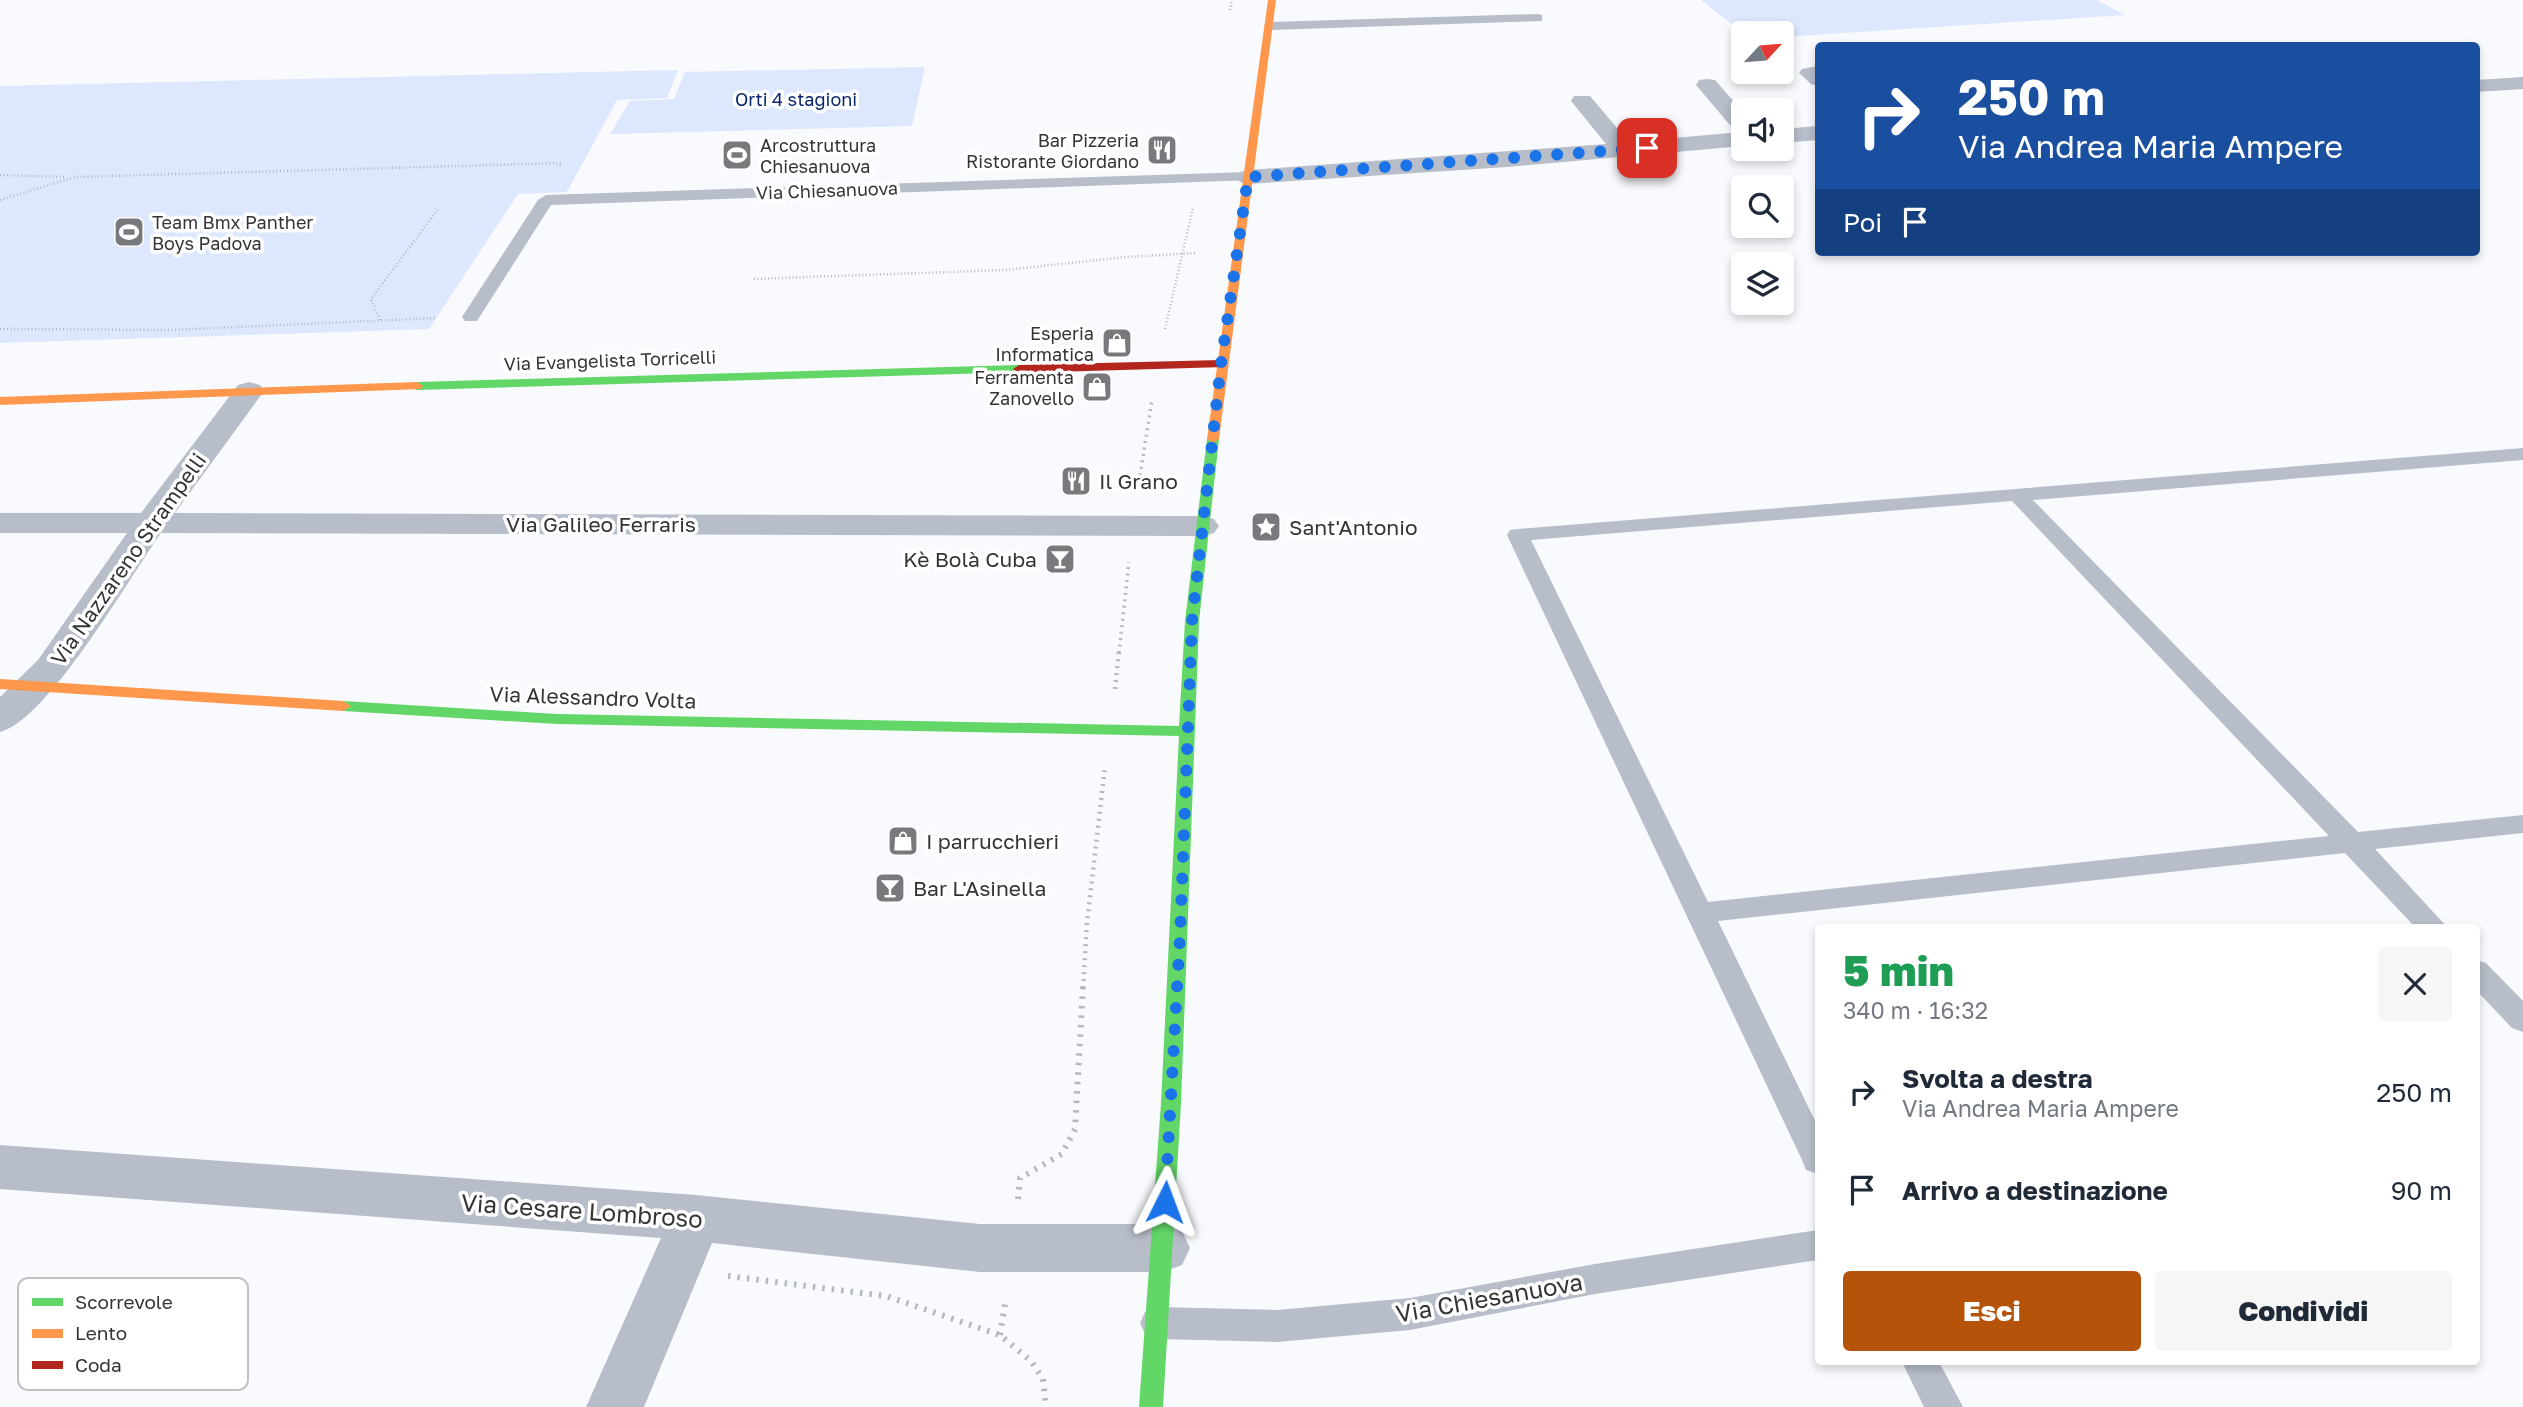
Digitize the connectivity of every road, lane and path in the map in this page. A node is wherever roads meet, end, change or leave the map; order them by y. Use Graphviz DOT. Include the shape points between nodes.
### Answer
graph roads {
  1 [pos="1272,0"];
  2 [pos="1538,18"];
  3 [pos="1270,26"];
  4 [pos="2523,83"];
  5 [pos="1707,85"];
  6 [pos="2480,86"];
  7 [pos="1582,101"];
  8 [pos="1731,112"];
  9 [pos="1815,133"];
  10 [pos="1794,135"];
  11 [pos="1731,140"];
  12 [pos="1623,150"];
  13 [pos="0,175"];
  14 [pos="75,177"];
  15 [pos="1248,177"];
  16 [pos="0,200"];
  17 [pos="546,200"];
  18 [pos="1195,201"];
  19 [pos="439,208"];
  20 [pos="1184,253"];
  21 [pos="1236,255"];
  22 [pos="754,279"];
  23 [pos="471,317"];
  24 [pos="380,320"];
  25 [pos="0,329"];
  26 [pos="1162,340"];
  27 [pos="1221,364"];
  28 [pos="1154,388"];
  29 [pos="249,391"];
  30 [pos="0,401"];
  31 [pos="2523,454"];
  32 [pos="1138,489"];
  33 [pos="2017,495"];
  34 [pos="0,523"];
  35 [pos="151,523"];
  36 [pos="1202,526"];
  37 [pos="1130,555"];
  38 [pos="17,685"];
  39 [pos="1114,699"];
  40 [pos="0,720"];
  41 [pos="1186,731"];
  42 [pos="1106,757"];
  43 [pos="2523,824"];
  44 [pos="2352,842"];
  45 [pos="1700,913"];
  46 [pos="2430,924"];
  47 [pos="2480,975"];
  48 [pos="2523,1020"];
  49 [pos="1815,1154"];
  50 [pos="0,1167"];
  51 [pos="1020,1178"];
  52 [pos="696,1218"];
  53 [pos="1815,1245"];
  54 [pos="1163,1248"];
  55 [pos="1158,1324"];
  56 [pos="1000,1335"];
  57 [pos="1922,1365"];
  58 [pos="614,1407"];
  59 [pos="1046,1407"];
  60 [pos="1151,1407"];
  61 [pos="1944,1407"];
  1 -- 3 [label="main road"];
  2 -- 3 [label="lane"];
  3 -- 15 [label="main road"];
  4 -- 6 [label="street"];
  5 -- 8 [label="street"];
  7 -- 12 [label="street"];
  9 -- 10 [label="street"];
  11 -- 12 [label="street"];
  12 -- 15 [label="street"];
  13 -- 14 [label="path"];
  14 -- 16 [label="path"];
  14 -- 17 [label="path" via="561,163 540,196"];
  15 -- 17 [label="lane, Via Chiesanuova"];
  15 -- 21 [label="main road"];
  17 -- 23 [label="lane"];
  18 -- 20 [label="path"];
  19 -- 24 [label="path" via="371,299"];
  20 -- 21 [label="path"];
  20 -- 22 [label="path" via="1005,270"];
  20 -- 26 [label="path"];
  21 -- 27 [label="main road"];
  23 -- 24 [label="path"];
  24 -- 25 [label="path" via="172,330"];
  27 -- 29 [label="main road, Via Evangelista Torricelli"];
  27 -- 36 [label="main road"];
  28 -- 32 [label="path"];
  29 -- 30 [label="main road, Via Evangelista Torricelli"];
  29 -- 35 [label="street, Via Nazzareno Strampelli"];
  31 -- 33 [label="lane"];
  33 -- 44 [label="lane"];
  33 -- 45 [label="lane" via="1518,535"];
  34 -- 35 [label="street, Via Galileo Ferraris"];
  35 -- 36 [label="street, Via Galileo Ferraris"];
  35 -- 38 [label="street, Via Nazzareno Strampelli" via="51,668"];
  36 -- 41 [label="main road"];
  37 -- 39 [label="path"];
  38 -- 40 [label="street, Via Nazzareno Strampelli"];
  38 -- 41 [label="main road, Via Alessandro Volta" via="557,719"];
  41 -- 54 [label="main road"];
  42 -- 51 [label="path" via="1087,923 1075,1129 1062,1154"];
  43 -- 44 [label="lane"];
  44 -- 45 [label="lane"];
  44 -- 46 [label="lane"];
  45 -- 49 [label="lane"];
  47 -- 48 [label="lane"];
  50 -- 52 [label="street, Via Cesare Lombroso"];
  52 -- 54 [label="street, Via Cesare Lombroso" via="980,1248"];
  52 -- 58 [label="street"];
  53 -- 55 [label="lane, Via Chiesanuova" via="1595,1279 1410,1314 1277,1326"];
  54 -- 55 [label="main road"];
  55 -- 60 [label="main road"];
  56 -- 59 [label="path" via="1031,1361 1043,1378"];
  57 -- 61 [label="lane"];
}
